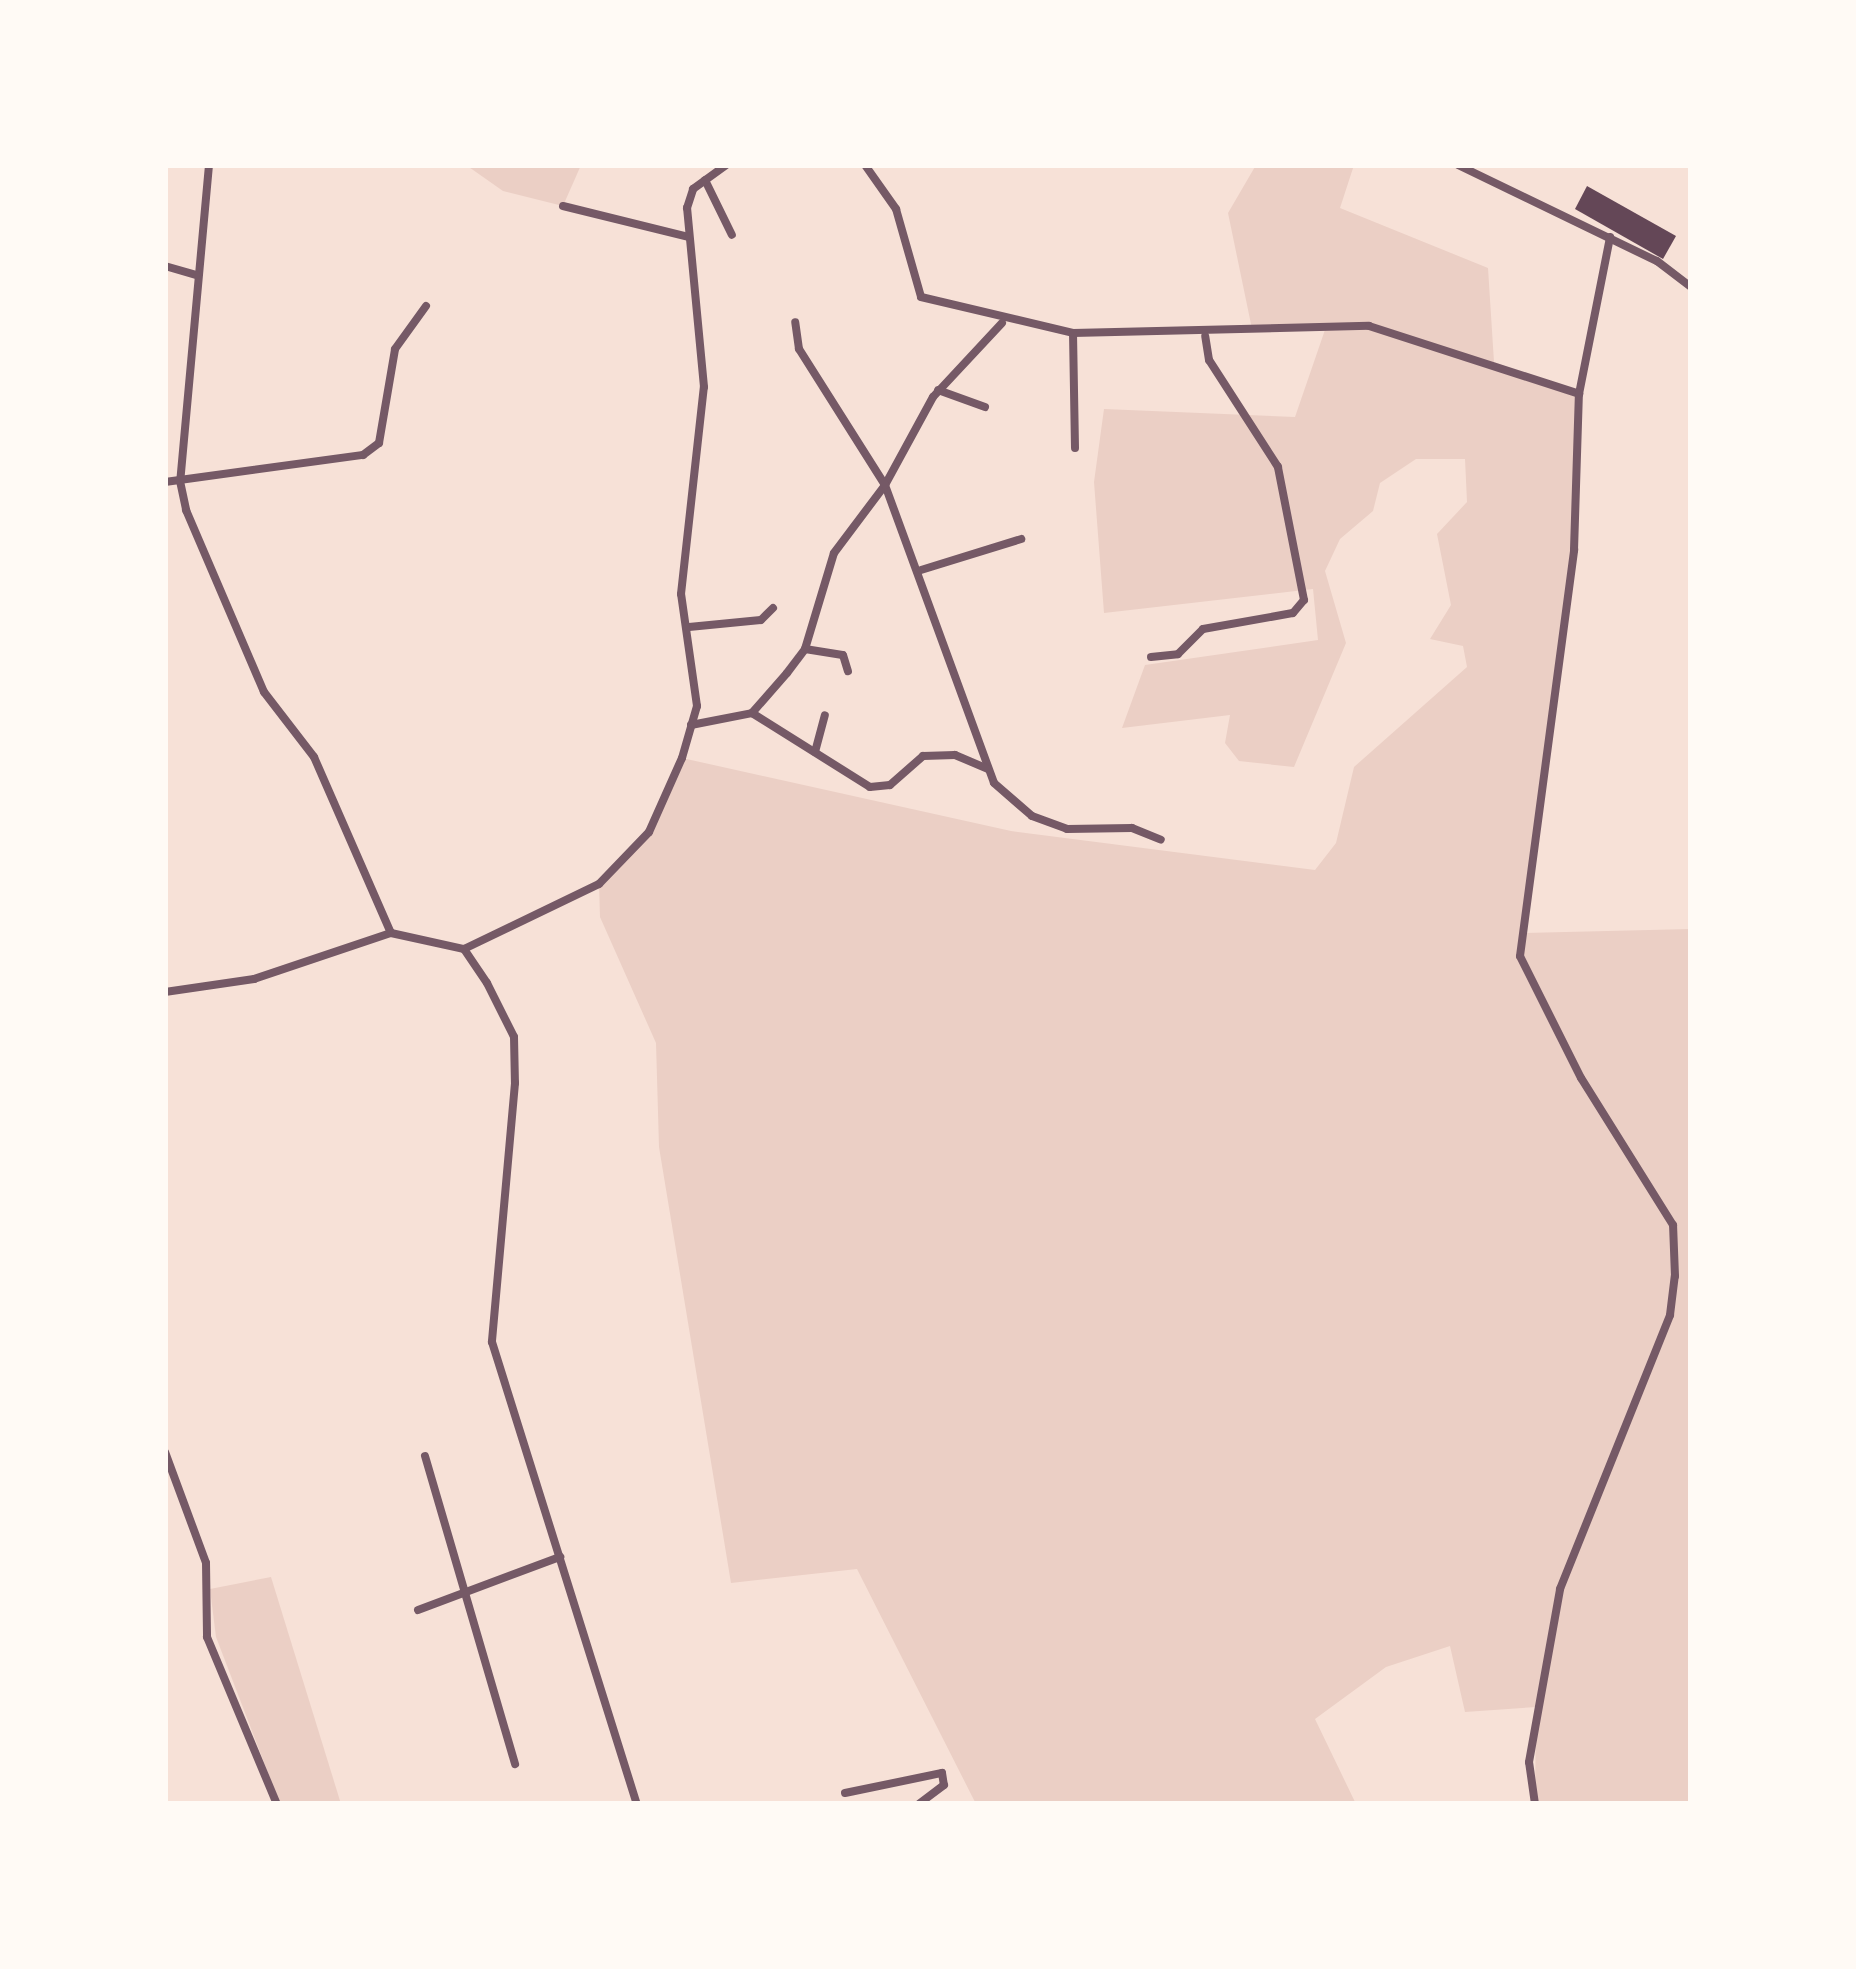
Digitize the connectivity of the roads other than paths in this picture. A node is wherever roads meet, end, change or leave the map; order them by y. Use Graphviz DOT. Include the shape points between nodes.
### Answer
graph roads {
  1 [pos="209,165"];
  2 [pos="726,165"];
  3 [pos="864,165"];
  4 [pos="1458,165"];
  5 [pos="705,180"];
  6 [pos="564,206"];
  7 [pos="732,235"];
  8 [pos="688,236"];
  9 [pos="1610,238"];
  10 [pos="165,266"];
  11 [pos="196,276"];
  12 [pos="1691,287"];
  13 [pos="426,306"];
  14 [pos="795,322"];
  15 [pos="1002,322"];
  16 [pos="1073,332"];
  17 [pos="1205,336"];
  18 [pos="938,390"];
  19 [pos="1579,394"];
  20 [pos="985,406"];
  21 [pos="1075,448"];
  22 [pos="165,482"];
  23 [pos="180,482"];
  24 [pos="885,486"];
  25 [pos="1021,539"];
  26 [pos="920,570"];
  27 [pos="773,608"];
  28 [pos="689,627"];
  29 [pos="805,649"];
  30 [pos="1151,657"];
  31 [pos="848,671"];
  32 [pos="752,713"];
  33 [pos="825,715"];
  34 [pos="691,725"];
  35 [pos="816,752"];
  36 [pos="988,769"];
  37 [pos="1161,840"];
  38 [pos="391,934"];
  39 [pos="464,949"];
  40 [pos="165,992"];
  41 [pos="165,1452"];
  42 [pos="425,1456"];
  43 [pos="560,1557"];
  44 [pos="472,1594"];
  45 [pos="418,1610"];
  46 [pos="515,1764"];
  47 [pos="844,1793"];
  48 [pos="277,1804"];
  49 [pos="637,1804"];
  50 [pos="919,1804"];
  51 [pos="1535,1804"];
  1 -- 11 [label="street"];
  2 -- 5 [label="street"];
  3 -- 15 [label="street" via="896,209 921,297"];
  4 -- 9 [label="street"];
  5 -- 7 [label="street"];
  5 -- 8 [label="street" via="687,208"];
  6 -- 8 [label="street"];
  8 -- 28 [label="street" via="704,387 680,594"];
  9 -- 12 [label="street"];
  9 -- 19 [label="street"];
  10 -- 11 [label="street"];
  11 -- 23 [label="street"];
  13 -- 23 [label="street" via="395,349 379,443 362,455"];
  14 -- 24 [label="street" via="800,349"];
  15 -- 16 [label="street"];
  15 -- 18 [label="street"];
  16 -- 17 [label="street"];
  16 -- 21 [label="street"];
  17 -- 19 [label="street" via="1369,326"];
  17 -- 30 [label="street" via="1209,360 1278,466 1304,600 1293,613 1202,628 1178,654"];
  18 -- 20 [label="street"];
  18 -- 24 [label="street"];
  19 -- 51 [label="street" via="1574,550 1520,956 1581,1078 1673,1225 1675,1276 1670,1315 1560,1589 1529,1762"];
  22 -- 23 [label="street"];
  23 -- 38 [label="street" via="264,692 314,757"];
  24 -- 26 [label="street"];
  24 -- 29 [label="street" via="834,553"];
  25 -- 26 [label="street"];
  26 -- 36 [label="street"];
  27 -- 28 [label="street" via="760,620"];
  28 -- 34 [label="street"];
  29 -- 31 [label="street" via="844,654"];
  29 -- 32 [label="street"];
  32 -- 34 [label="street"];
  32 -- 35 [label="street"];
  33 -- 35 [label="street"];
  34 -- 39 [label="street" via="656,818 624,861 599,884"];
  35 -- 36 [label="street" via="870,787 890,785 923,756 955,755"];
  36 -- 37 [label="street" via="1032,816"];
  38 -- 39 [label="street"];
  38 -- 40 [label="street" via="254,980"];
  39 -- 43 [label="street" via="514,1037 492,1342"];
  41 -- 48 [label="street" via="210,1590 207,1636"];
  42 -- 44 [label="street"];
  43 -- 44 [label="street"];
  43 -- 49 [label="street"];
  44 -- 45 [label="street"];
  44 -- 46 [label="street" via="493,1710"];
  47 -- 50 [label="street" via="942,1774 944,1784"];
}
